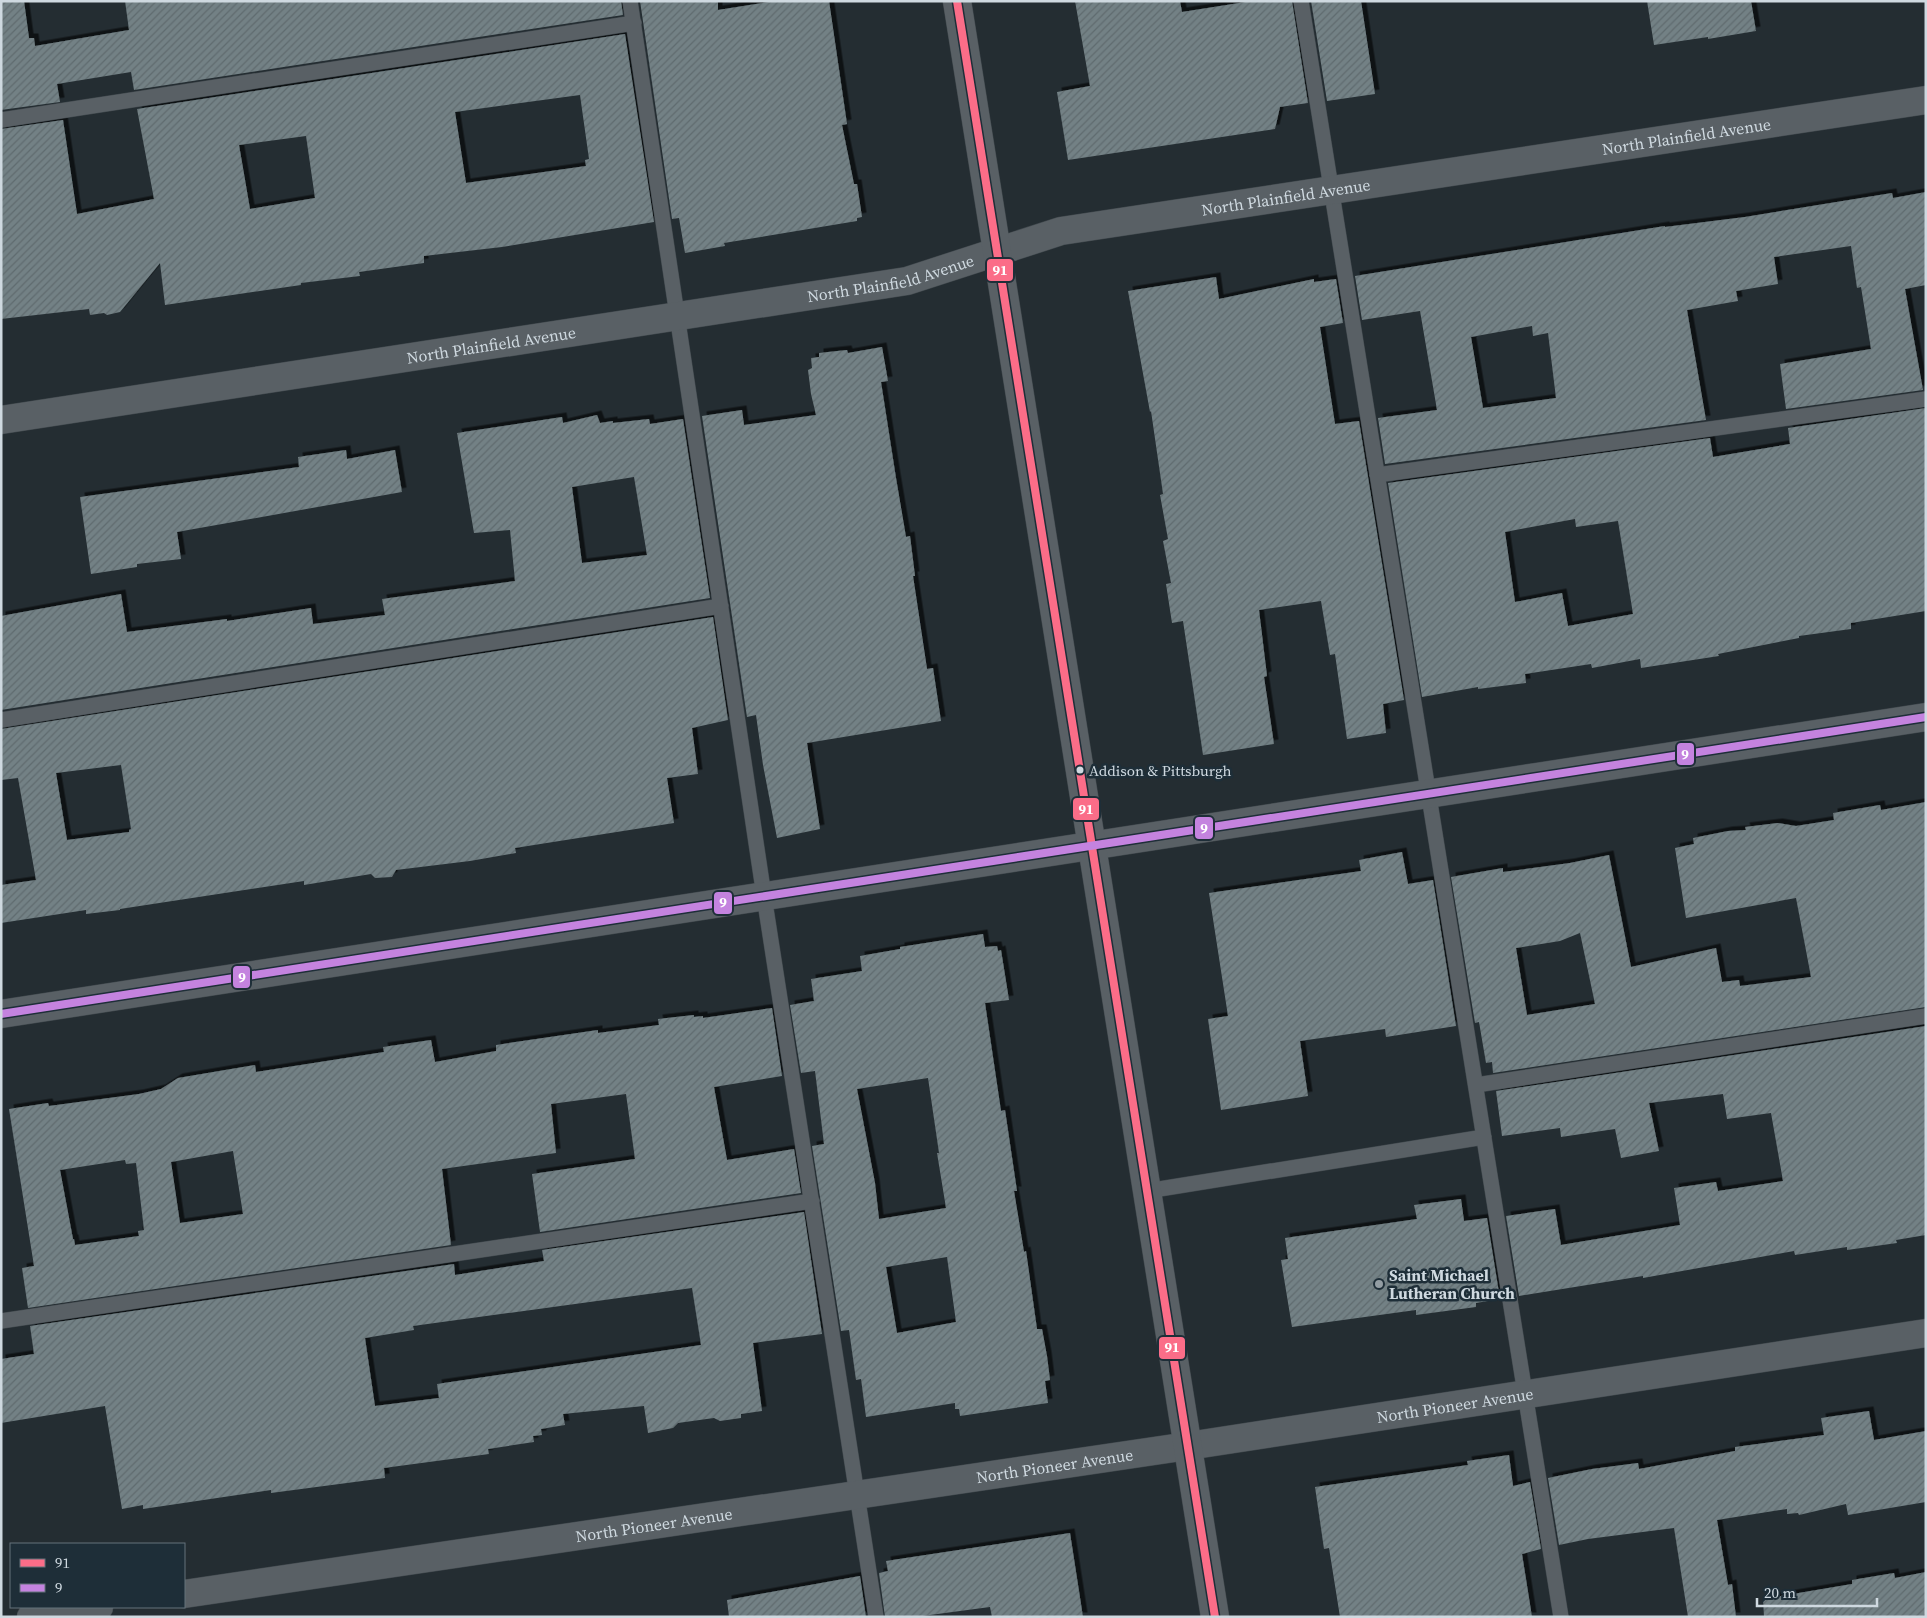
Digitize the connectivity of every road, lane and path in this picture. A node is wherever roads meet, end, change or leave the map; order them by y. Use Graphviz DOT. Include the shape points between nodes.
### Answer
graph roads {
  1 [pos="630,1"];
  2 [pos="956,1"];
  3 [pos="1301,1"];
  4 [pos="634,23"];
  5 [pos="1926,100"];
  6 [pos="1,120"];
  7 [pos="1331,190"];
  8 [pos="997,252"];
  9 [pos="677,316"];
  10 [pos="1926,399"];
  11 [pos="1,420"];
  12 [pos="1377,475"];
  13 [pos="721,606"];
  14 [pos="1926,717"];
  15 [pos="1,720"];
  16 [pos="1429,794"];
  17 [pos="1092,846"];
  18 [pos="764,896"];
  19 [pos="1,1014"];
  20 [pos="1926,1016"];
  21 [pos="1476,1085"];
  22 [pos="1484,1137"];
  23 [pos="1147,1191"];
  24 [pos="812,1201"];
  25 [pos="1,1321"];
  26 [pos="1926,1333"];
  27 [pos="1525,1394"];
  28 [pos="1188,1446"];
  29 [pos="857,1495"];
  30 [pos="185,1594"];
  31 [pos="92,1608"];
  32 [pos="31,1617"];
  33 [pos="876,1617"];
  34 [pos="1215,1617"];
  35 [pos="1561,1617"];
  1 -- 4 [label="lane"];
  2 -- 8 [label="street"];
  3 -- 7 [label="lane"];
  4 -- 6 [label="lane"];
  4 -- 9 [label="lane"];
  5 -- 7 [label="street, North Plainfield Avenue"];
  7 -- 8 [label="street, North Plainfield Avenue" via="1061,231"];
  7 -- 12 [label="lane"];
  8 -- 9 [label="street, North Plainfield Avenue" via="907,281"];
  8 -- 17 [label="street"];
  9 -- 11 [label="street, North Plainfield Avenue"];
  9 -- 13 [label="lane"];
  10 -- 12 [label="lane"];
  12 -- 16 [label="lane"];
  13 -- 15 [label="lane"];
  13 -- 18 [label="lane"];
  14 -- 16 [label="street"];
  16 -- 17 [label="street"];
  16 -- 21 [label="lane"];
  17 -- 18 [label="street"];
  17 -- 23 [label="street"];
  18 -- 19 [label="street"];
  18 -- 24 [label="lane"];
  20 -- 21 [label="lane"];
  21 -- 22 [label="lane"];
  22 -- 23 [label="lane"];
  22 -- 27 [label="lane"];
  23 -- 28 [label="street"];
  24 -- 25 [label="lane"];
  24 -- 29 [label="lane"];
  26 -- 27 [label="street, North Pioneer Avenue"];
  27 -- 28 [label="street, North Pioneer Avenue"];
  27 -- 35 [label="lane"];
  28 -- 29 [label="street, North Pioneer Avenue"];
  28 -- 34 [label="street"];
  29 -- 30 [label="street, North Pioneer Avenue"];
  29 -- 33 [label="lane"];
  31 -- 32 [label="street"];
}
